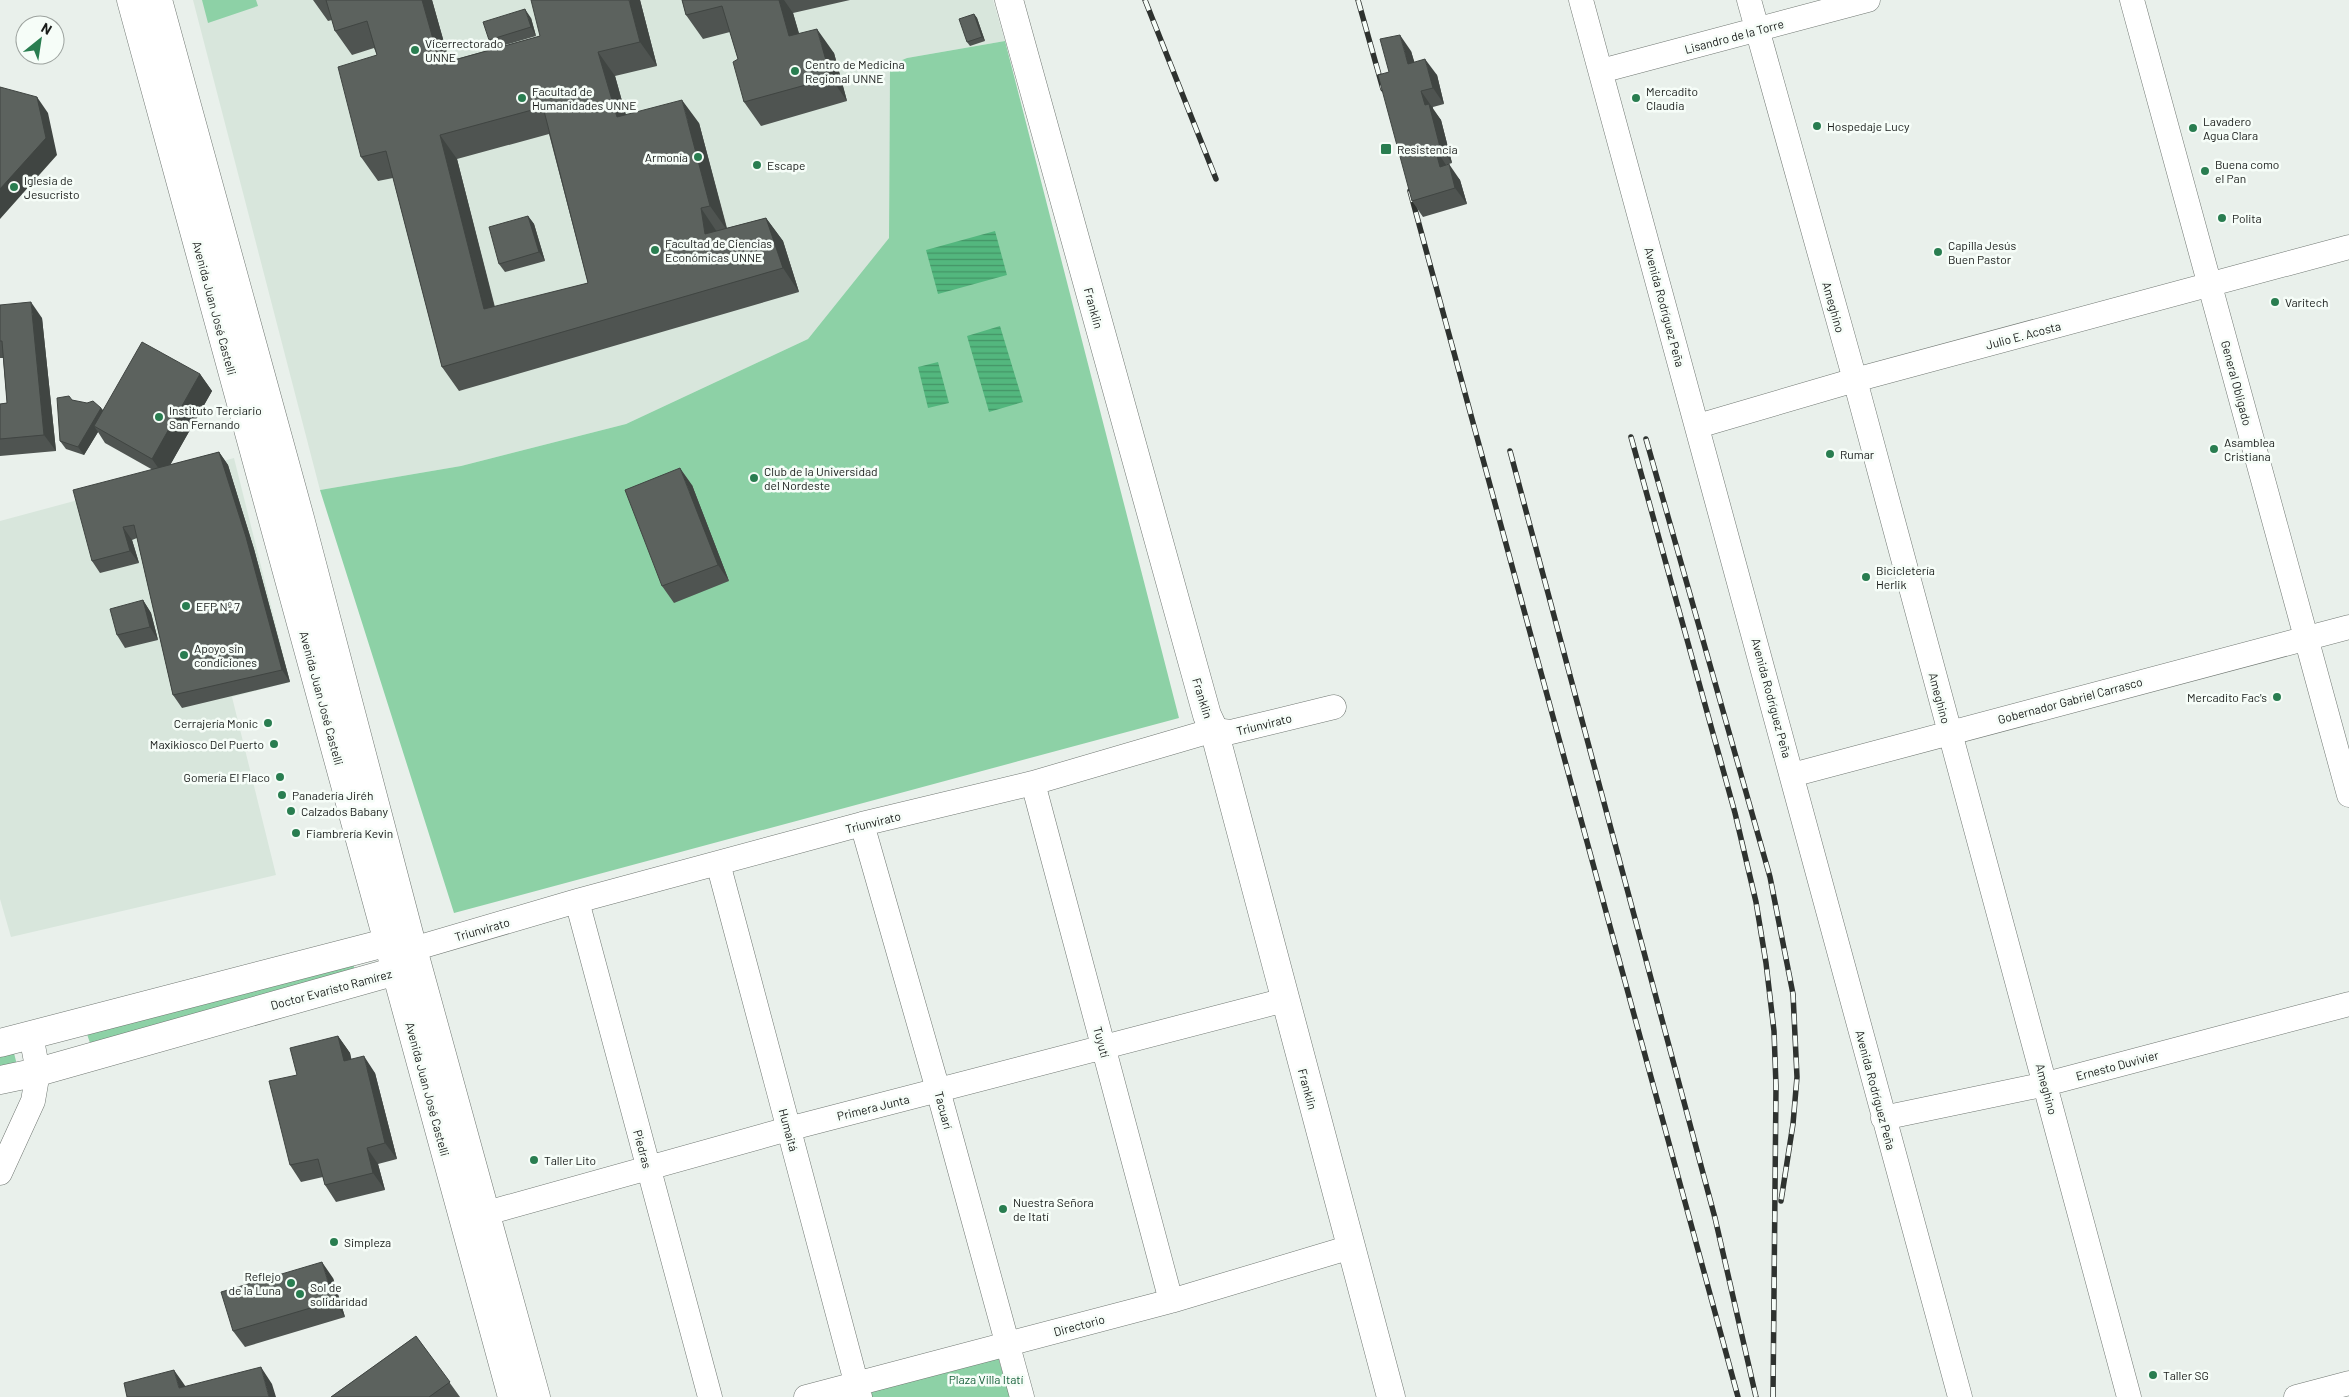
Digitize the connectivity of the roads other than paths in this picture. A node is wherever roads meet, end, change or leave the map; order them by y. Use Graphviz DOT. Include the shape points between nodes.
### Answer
graph roads {
  1 [pos="131,0"];
  2 [pos="158,0"];
  3 [pos="1009,0"];
  4 [pos="1581,0"];
  5 [pos="1749,0"];
  6 [pos="1868,0"];
  7 [pos="2132,0"];
  8 [pos="1757,30"];
  9 [pos="1601,71"];
  10 [pos="2349,247"];
  11 [pos="2210,286"];
  12 [pos="1855,380"];
  13 [pos="1698,426"];
  14 [pos="2349,627"];
  15 [pos="2306,638"];
  16 [pos="1334,707"];
  17 [pos="1214,730"];
  18 [pos="1949,731"];
  19 [pos="1792,775"];
  20 [pos="1033,783"];
  21 [pos="2349,794"];
  22 [pos="862,824"];
  23 [pos="718,863"];
  24 [pos="577,901"];
  25 [pos="401,945"];
  26 [pos="396,971"];
  27 [pos="1285,1000"];
  28 [pos="2349,1004"];
  29 [pos="31,1036"];
  30 [pos="0,1043"];
  31 [pos="1104,1047"];
  32 [pos="38,1072"];
  33 [pos="0,1080"];
  34 [pos="2046,1084"];
  35 [pos="938,1090"];
  36 [pos="1883,1118"];
  37 [pos="788,1129"];
  38 [pos="649,1169"];
  39 [pos="0,1173"];
  40 [pos="474,1217"];
  41 [pos="1351,1247"];
  42 [pos="1171,1301"];
  43 [pos="1007,1344"];
  44 [pos="2349,1383"];
  45 [pos="858,1390"];
  46 [pos="512,1397"];
  47 [pos="536,1397"];
  48 [pos="710,1397"];
  49 [pos="806,1397"];
  50 [pos="1022,1397"];
  51 [pos="1390,1397"];
  52 [pos="1960,1397"];
  53 [pos="2129,1397"];
  54 [pos="2296,1397"];
  1 -- 25 [label="main road, Avenida Juan José Castelli"];
  2 -- 25 [label="main road, Avenida Juan José Castelli" via="300,518"];
  3 -- 17 [label="main road, Franklin" via="1207,715"];
  4 -- 9 [label="street, Avenida Rodríguez Peña"];
  5 -- 8 [label="street, Ameghino"];
  6 -- 8 [label="street, Lisandro de la Torre"];
  7 -- 11 [label="street, General Obligado"];
  8 -- 9 [label="street, Lisandro de la Torre"];
  8 -- 12 [label="street, Ameghino"];
  9 -- 13 [label="street, Avenida Rodríguez Peña"];
  10 -- 11 [label="street, Julio E. Acosta"];
  11 -- 12 [label="street, Julio E. Acosta"];
  11 -- 15 [label="street, General Obligado"];
  12 -- 13 [label="street, Julio E. Acosta"];
  12 -- 18 [label="street, Ameghino"];
  13 -- 19 [label="street, Avenida Rodríguez Peña"];
  14 -- 15 [label="street, Gobernador Gabriel Carrasco"];
  15 -- 18 [label="street, Gobernador Gabriel Carrasco"];
  15 -- 21 [label="street, General Obligado"];
  16 -- 17 [label="street, Triunvirato" via="1231,732"];
  17 -- 20 [label="street, Triunvirato"];
  17 -- 27 [label="main road, Franklin"];
  18 -- 19 [label="street, Gobernador Gabriel Carrasco"];
  18 -- 34 [label="street, Ameghino"];
  19 -- 36 [label="street, Avenida Rodríguez Peña"];
  20 -- 22 [label="street, Triunvirato"];
  20 -- 31 [label="street, Tuyutí"];
  22 -- 23 [label="street, Triunvirato"];
  22 -- 35 [label="street, Tacuarí"];
  23 -- 24 [label="street, Triunvirato"];
  23 -- 37 [label="street, Humaitá"];
  24 -- 25 [label="street, Triunvirato"];
  24 -- 38 [label="street, Piedras"];
  25 -- 26 [label="main road, Avenida Juan José Castelli"];
  25 -- 29 [label="main road"];
  25 -- 40 [label="main road, Avenida Juan José Castelli"];
  26 -- 32 [label="main road, Doctor Evaristo Ramírez"];
  26 -- 40 [label="main road, Avenida Juan José Castelli"];
  27 -- 31 [label="street, Primera Junta"];
  27 -- 41 [label="main road, Franklin"];
  28 -- 34 [label="street, Ernesto Duvivier"];
  29 -- 30 [label="main road"];
  29 -- 32 [label="street"];
  31 -- 35 [label="street, Primera Junta"];
  31 -- 42 [label="street, Tuyutí"];
  32 -- 33 [label="main road, Doctor Evaristo Ramírez"];
  32 -- 39 [label="street" via="32,1100"];
  34 -- 36 [label="street, Ernesto Duvivier"];
  34 -- 53 [label="street, Ameghino"];
  35 -- 37 [label="street, Primera Junta"];
  35 -- 43 [label="street, Tacuarí"];
  36 -- 52 [label="street, Avenida Rodríguez Peña"];
  37 -- 38 [label="street, Primera Junta"];
  37 -- 45 [label="street, Humaitá"];
  38 -- 40 [label="street, Primera Junta"];
  38 -- 48 [label="street, Piedras"];
  40 -- 46 [label="main road, Avenida Juan José Castelli"];
  40 -- 47 [label="main road, Avenida Juan José Castelli"];
  41 -- 42 [label="street, Directorio"];
  41 -- 51 [label="main road, Franklin"];
  42 -- 43 [label="street, Directorio"];
  43 -- 45 [label="street, Directorio"];
  43 -- 50 [label="street, Tacuarí"];
  44 -- 54 [label="street"];
  45 -- 49 [label="street, Directorio"];
}
